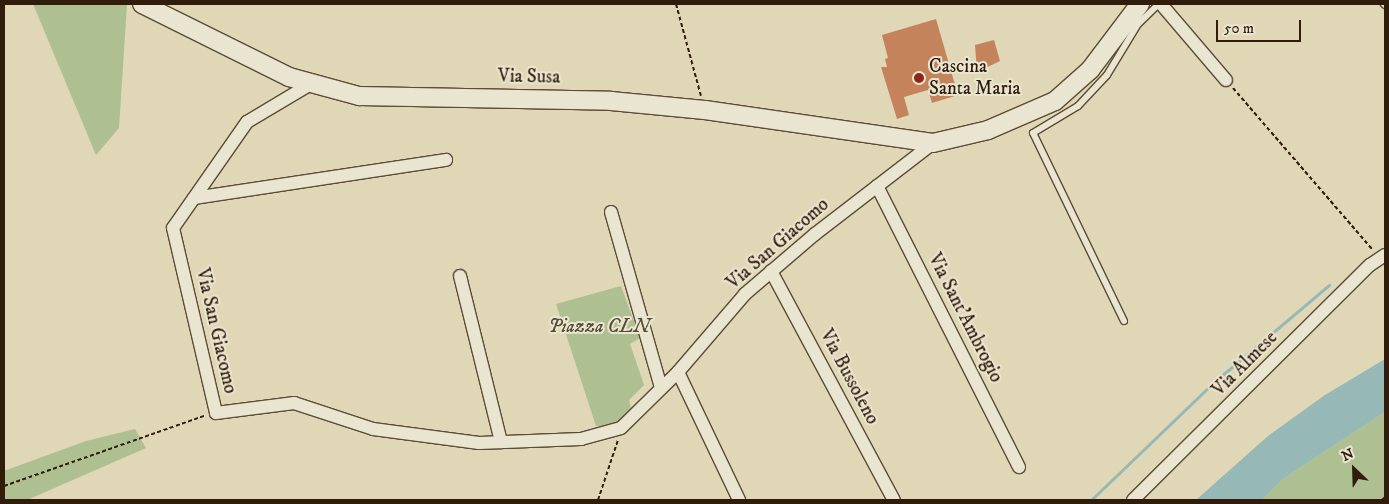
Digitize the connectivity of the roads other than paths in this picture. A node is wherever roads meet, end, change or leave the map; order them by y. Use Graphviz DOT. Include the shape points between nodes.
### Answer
graph roads {
  1 [pos="142,4"];
  2 [pos="1140,4"];
  3 [pos="1160,4"];
  4 [pos="1226,80"];
  5 [pos="309,84"];
  6 [pos="933,142"];
  7 [pos="446,160"];
  8 [pos="877,186"];
  9 [pos="194,198"];
  10 [pos="611,212"];
  11 [pos="1383,257"];
  12 [pos="771,271"];
  13 [pos="460,276"];
  14 [pos="1124,321"];
  15 [pos="678,372"];
  16 [pos="661,388"];
  17 [pos="501,442"];
  18 [pos="1020,467"];
  19 [pos="740,500"];
  20 [pos="894,500"];
  21 [pos="1133,500"];
  1 -- 5 [label="main road, Via Susa"];
  2 -- 6 [label="main road" via="1090,70 1055,101 988,130"];
  3 -- 4 [label="street"];
  3 -- 14 [label="lane" via="1138,24 1107,75 1078,106 1033,134"];
  5 -- 6 [label="main road, Via Susa" via="386,98 567,99 704,110"];
  5 -- 9 [label="street, Via San Giacomo" via="247,122"];
  6 -- 8 [label="street, Via San Giacomo"];
  7 -- 9 [label="street"];
  8 -- 12 [label="street, Via San Giacomo"];
  8 -- 18 [label="street, Via Sant'Ambrogio"];
  9 -- 17 [label="street, Via San Giacomo" via="173,228 216,413 294,403 373,430 479,443"];
  10 -- 16 [label="street"];
  11 -- 21 [label="street, Via Almese"];
  12 -- 15 [label="street, Via San Giacomo" via="745,294"];
  12 -- 20 [label="street, Via Bussoleno"];
  13 -- 17 [label="street"];
  15 -- 16 [label="street, Via San Giacomo"];
  15 -- 19 [label="street"];
  16 -- 17 [label="street, Via San Giacomo" via="621,428 581,439"];
}
